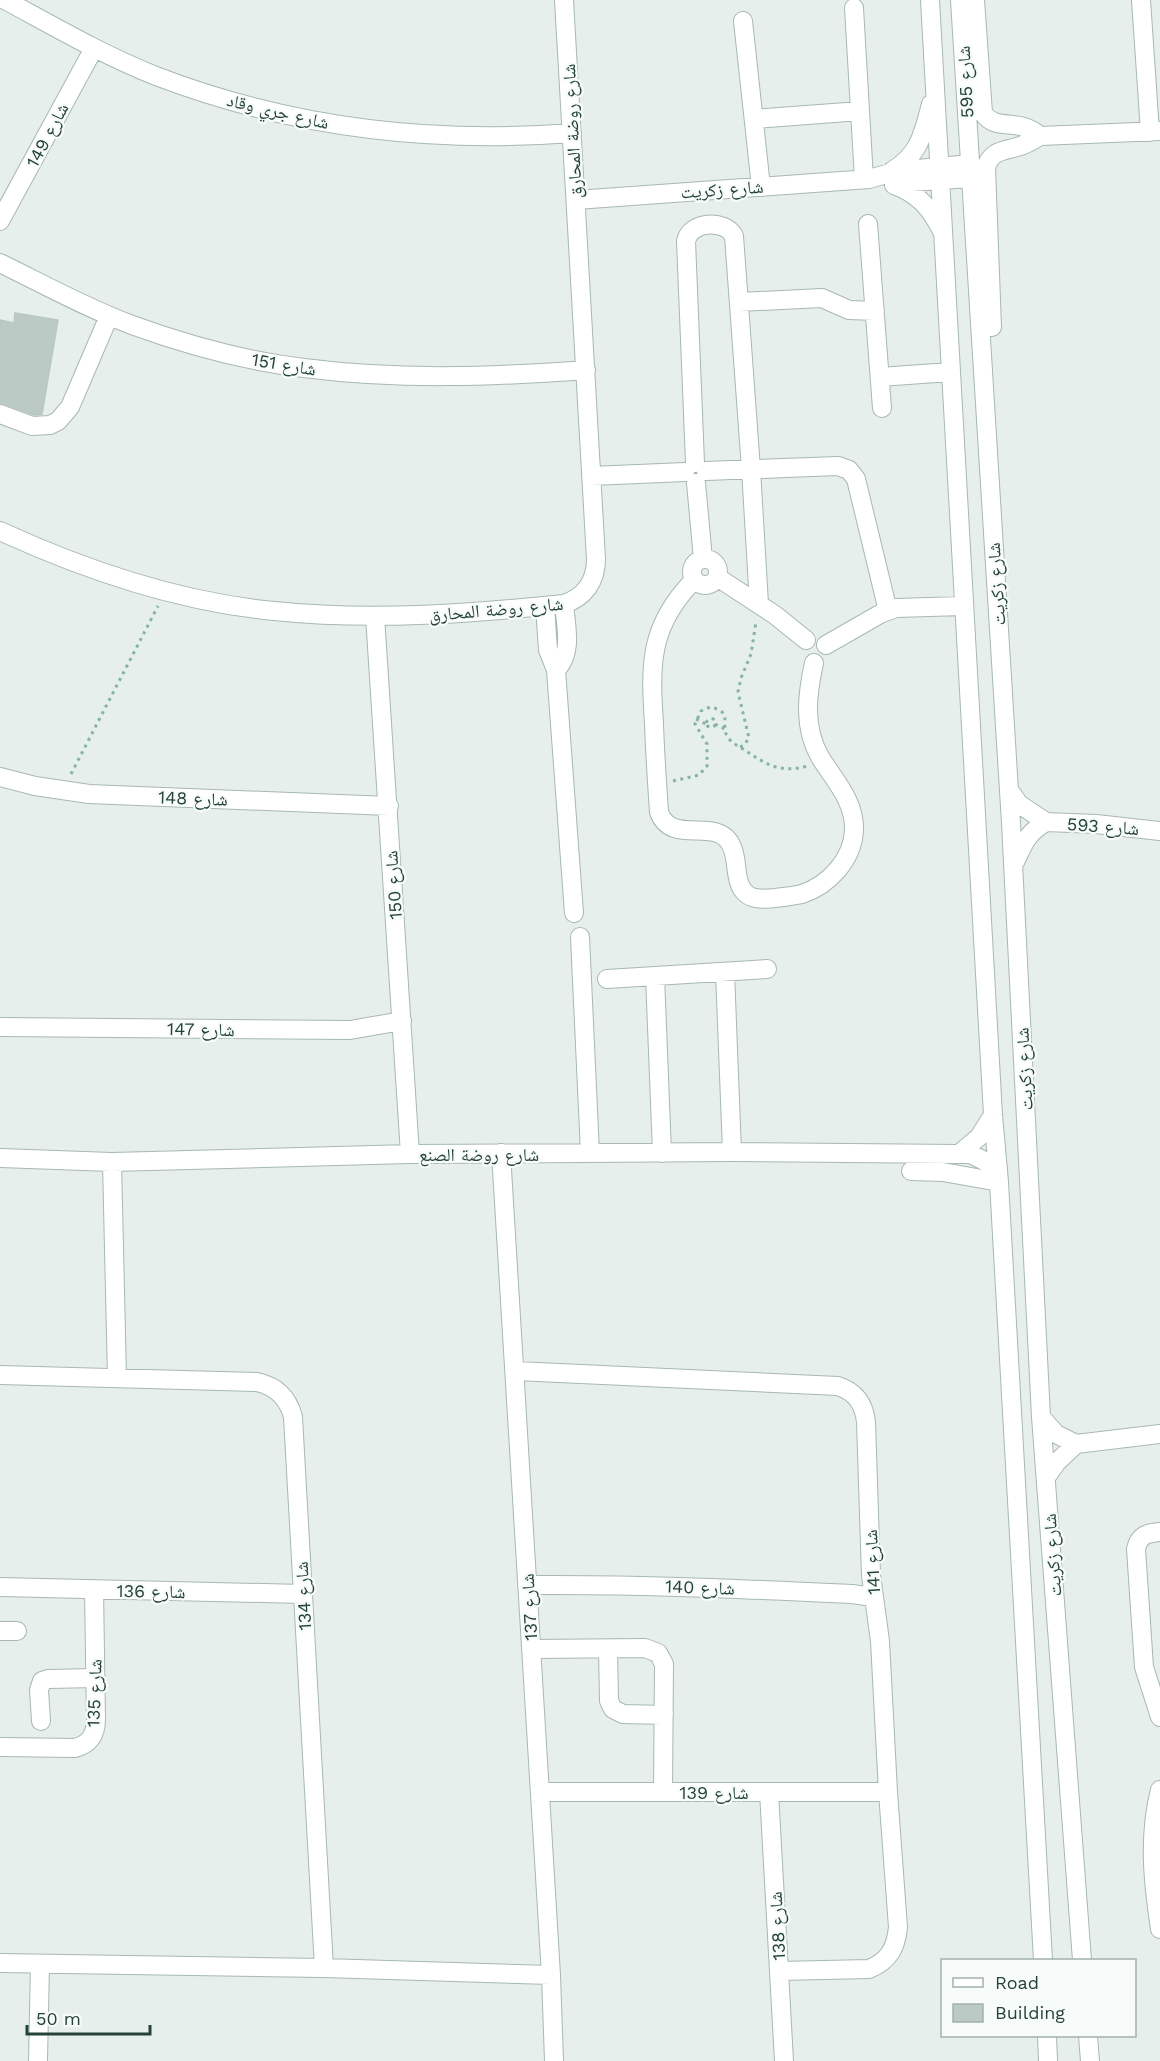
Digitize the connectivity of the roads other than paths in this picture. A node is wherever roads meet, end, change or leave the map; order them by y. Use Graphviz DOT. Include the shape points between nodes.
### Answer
graph roads {
  1 [pos="5,0"];
  2 [pos="564,0"];
  3 [pos="930,0"];
  4 [pos="960,0"];
  5 [pos="975,0"];
  6 [pos="1141,0"];
  7 [pos="854,8"];
  8 [pos="743,21"];
  9 [pos="94,48"];
  10 [pos="935,88"];
  11 [pos="860,111"];
  12 [pos="754,119"];
  13 [pos="1155,131"];
  14 [pos="572,133"];
  15 [pos="1040,136"];
  16 [pos="970,171"];
  17 [pos="940,174"];
  18 [pos="890,178"];
  19 [pos="866,179"];
  20 [pos="761,187"];
  21 [pos="576,200"];
  22 [pos="0,222"];
  23 [pos="868,224"];
  24 [pos="943,233"];
  25 [pos="0,262"];
  26 [pos="739,302"];
  27 [pos="875,311"];
  28 [pos="109,316"];
  29 [pos="586,370"];
  30 [pos="950,372"];
  31 [pos="983,376"];
  32 [pos="880,377"];
  33 [pos="882,408"];
  34 [pos="0,414"];
  35 [pos="751,469"];
  36 [pos="695,472"];
  37 [pos="591,476"];
  38 [pos="0,531"];
  39 [pos="703,559"];
  40 [pos="717,577"];
  41 [pos="694,580"];
  42 [pos="564,604"];
  43 [pos="759,604"];
  44 [pos="545,606"];
  45 [pos="963,606"];
  46 [pos="888,610"];
  47 [pos="375,616"];
  48 [pos="806,640"];
  49 [pos="826,645"];
  50 [pos="814,663"];
  51 [pos="556,670"];
  52 [pos="0,777"];
  53 [pos="1009,790"];
  54 [pos="389,806"];
  55 [pos="1046,822"];
  56 [pos="1160,831"];
  57 [pos="1013,866"];
  58 [pos="574,914"];
  59 [pos="580,937"];
  60 [pos="767,969"];
  61 [pos="725,972"];
  62 [pos="655,976"];
  63 [pos="608,979"];
  64 [pos="402,1021"];
  65 [pos="0,1027"];
  66 [pos="993,1115"];
  67 [pos="732,1152"];
  68 [pos="501,1153"];
  69 [pos="590,1153"];
  70 [pos="662,1153"];
  71 [pos="410,1154"];
  72 [pos="959,1154"];
  73 [pos="0,1158"];
  74 [pos="112,1161"];
  75 [pos="911,1171"];
  76 [pos="999,1175"];
  77 [pos="516,1371"];
  78 [pos="0,1375"];
  79 [pos="117,1378"];
  80 [pos="1041,1416"];
  81 [pos="1160,1434"];
  82 [pos="1076,1444"];
  83 [pos="1047,1476"];
  84 [pos="1160,1532"];
  85 [pos="527,1585"];
  86 [pos="0,1587"];
  87 [pos="94,1589"];
  88 [pos="303,1594"];
  89 [pos="873,1597"];
  90 [pos="608,1648"];
  91 [pos="531,1649"];
  92 [pos="96,1678"];
  93 [pos="664,1715"];
  94 [pos="1160,1717"];
  95 [pos="41,1721"];
  96 [pos="0,1747"];
  97 [pos="1160,1790"];
  98 [pos="663,1791"];
  99 [pos="540,1792"];
  100 [pos="769,1792"];
  101 [pos="888,1792"];
  102 [pos="1160,1929"];
  103 [pos="1043,1959"];
  104 [pos="1082,1959"];
  105 [pos="0,1963"];
  106 [pos="40,1964"];
  107 [pos="324,1968"];
  108 [pos="779,1971"];
  109 [pos="551,1975"];
  110 [pos="1047,2037"];
  111 [pos="1088,2037"];
  112 [pos="38,2061"];
  113 [pos="554,2061"];
  114 [pos="784,2061"];
  115 [pos="1048,2061"];
  116 [pos="1090,2061"];
  1 -- 9 [label="street, شارع جري وقاد"];
  2 -- 14 [label="street, شارع روضة المحارق"];
  3 -- 10 [label="street, شارع زكريت"];
  4 -- 16 [label="street, شارع 595"];
  5 -- 15 [label="street" via="983,113 991,122 1022,125"];
  6 -- 13 [label="street"];
  7 -- 11 [label="street"];
  8 -- 12 [label="street"];
  9 -- 14 [label="street, شارع جري وقاد" via="200,92 342,126 447,136"];
  9 -- 22 [label="street, شارع 149"];
  10 -- 17 [label="street, شارع زكريت"];
  10 -- 18 [label="street" via="916,150"];
  11 -- 12 [label="street"];
  11 -- 19 [label="street"];
  12 -- 20 [label="street"];
  13 -- 15 [label="street"];
  14 -- 21 [label="street, شارع روضة المحارق"];
  15 -- 31 [label="street" via="995,153 987,162 992,335"];
  16 -- 17 [label="street, شارع زكريت"];
  16 -- 31 [label="street, شارع زكريت"];
  17 -- 18 [label="street, شارع زكريت"];
  17 -- 24 [label="street, شارع زكريت"];
  18 -- 19 [label="street, شارع زكريت"];
  18 -- 24 [label="street" via="928,206"];
  19 -- 20 [label="street, شارع زكريت"];
  20 -- 21 [label="street, شارع زكريت"];
  21 -- 29 [label="street, شارع روضة المحارق"];
  23 -- 27 [label="street"];
  24 -- 30 [label="street, شارع زكريت"];
  25 -- 28 [label="street, شارع 151"];
  26 -- 27 [label="street" via="822,298 849,310"];
  26 -- 35 [label="street"];
  26 -- 36 [label="street" via="732,233 718,225 691,230 686,241"];
  27 -- 32 [label="street"];
  28 -- 29 [label="street, شارع 151" via="216,351 303,368 446,376"];
  28 -- 34 [label="street" via="70,407 58,420 32,426"];
  29 -- 37 [label="street, شارع روضة المحارق"];
  30 -- 32 [label="street"];
  30 -- 45 [label="street, شارع زكريت"];
  31 -- 53 [label="street, شارع زكريت"];
  32 -- 33 [label="street"];
  35 -- 36 [label="street"];
  35 -- 43 [label="street"];
  35 -- 46 [label="street" via="838,466 854,474"];
  36 -- 37 [label="street"];
  36 -- 39 [label="street"];
  37 -- 42 [label="street, شارع روضة المحارق" via="594,576 586,591"];
  38 -- 47 [label="street, شارع روضة المحارق" via="62,558 166,590 271,611"];
  39 -- 40 [label="street" via="716,567"];
  39 -- 41 [label="street" via="694,564"];
  40 -- 41 [label="street" via="709,584"];
  40 -- 43 [label="street"];
  41 -- 50 [label="street" via="668,613 653,653 651,682 659,812 666,824 680,830 717,832 730,841 739,883 746,894 760,899 812,890 831,877 852,844 853,816 844,792 815,745 808,719"];
  42 -- 44 [label="street, شارع روضة المحارق"];
  42 -- 51 [label="street" via="567,648 564,661"];
  43 -- 48 [label="street"];
  44 -- 47 [label="street, شارع روضة المحارق" via="459,615"];
  44 -- 51 [label="street" via="548,650"];
  45 -- 46 [label="street"];
  45 -- 66 [label="street, شارع زكريت"];
  46 -- 49 [label="street"];
  47 -- 54 [label="street, شارع 150"];
  48 -- 49 [label="street" via="817,638"];
  48 -- 50 [label="street" via="801,655"];
  49 -- 50 [label="street" via="823,660"];
  51 -- 58 [label="street"];
  52 -- 54 [label="street, شارع 148" via="89,794"];
  53 -- 55 [label="street, شارع 593" via="1019,804"];
  53 -- 57 [label="street, شارع زكريت"];
  54 -- 64 [label="street, شارع 150"];
  55 -- 56 [label="street, شارع 593"];
  55 -- 57 [label="street, شارع 593" via="1033,830"];
  57 -- 80 [label="street, شارع زكريت"];
  59 -- 69 [label="street"];
  60 -- 61 [label="street"];
  61 -- 62 [label="street"];
  61 -- 67 [label="street"];
  62 -- 63 [label="street"];
  62 -- 70 [label="street"];
  64 -- 65 [label="street, شارع 147" via="350,1030"];
  64 -- 71 [label="street, شارع 150"];
  66 -- 72 [label="street" via="979,1137"];
  66 -- 76 [label="street, شارع زكريت"];
  67 -- 70 [label="street, شارع روضة الصنع"];
  67 -- 72 [label="street, شارع روضة الصنع"];
  68 -- 69 [label="street, شارع روضة الصنع"];
  68 -- 71 [label="street, شارع روضة الصنع"];
  68 -- 77 [label="street, شارع 137"];
  69 -- 70 [label="street, شارع روضة الصنع"];
  71 -- 74 [label="street, شارع روضة الصنع"];
  72 -- 76 [label="street, شارع روضة الصنع" via="971,1154"];
  73 -- 74 [label="street, شارع روضة الصنع"];
  74 -- 79 [label="street"];
  75 -- 76 [label="street"];
  76 -- 103 [label="street, شارع زكريت"];
  77 -- 85 [label="street, شارع 137"];
  77 -- 89 [label="street, شارع 141" via="838,1386 853,1393 863,1406 866,1422"];
  78 -- 79 [label="street, شارع 134"];
  79 -- 88 [label="street, شارع 134" via="257,1382 283,1396 293,1417"];
  80 -- 82 [label="street" via="1056,1434"];
  80 -- 83 [label="street, شارع زكريت"];
  81 -- 82 [label="street"];
  82 -- 83 [label="street"];
  83 -- 104 [label="street, شارع زكريت"];
  84 -- 94 [label="street" via="1144,1535 1136,1549 1144,1667"];
  85 -- 89 [label="street, شارع 140" via="678,1586"];
  85 -- 91 [label="street, شارع 137"];
  86 -- 87 [label="street, شارع 136"];
  87 -- 88 [label="street, شارع 136"];
  87 -- 92 [label="street, شارع 135"];
  88 -- 107 [label="street, شارع 134"];
  89 -- 101 [label="street, شارع 141" via="881,1651"];
  90 -- 91 [label="street"];
  90 -- 93 [label="street" via="609,1701 613,1709 624,1714"];
  90 -- 93 [label="street" via="652,1649 662,1658"];
  91 -- 99 [label="street, شارع 137"];
  92 -- 95 [label="street" via="42,1681"];
  92 -- 96 [label="street, شارع 135" via="96,1725 87,1743 75,1748"];
  93 -- 98 [label="street"];
  97 -- 102 [label="street" via="1152,1860"];
  98 -- 99 [label="street, شارع 139"];
  98 -- 100 [label="street, شارع 139"];
  99 -- 109 [label="street, شارع 137"];
  100 -- 101 [label="street, شارع 139"];
  100 -- 108 [label="street, شارع 138"];
  101 -- 108 [label="street, شارع 141" via="898,1927 894,1949 888,1958 870,1969"];
  105 -- 106 [label="street"];
  106 -- 107 [label="street"];
  106 -- 112 [label="street"];
  107 -- 109 [label="street"];
  108 -- 114 [label="street, شارع 138"];
  109 -- 113 [label="street, شارع 137"];
  110 -- 115 [label="street"];
  111 -- 116 [label="street"];
}
